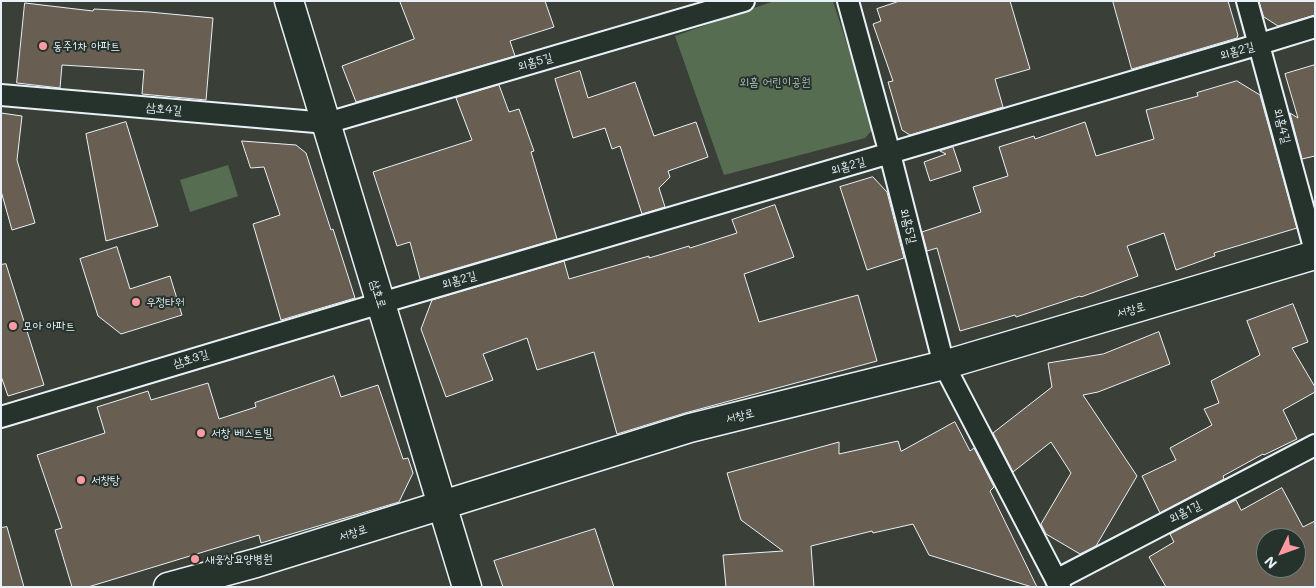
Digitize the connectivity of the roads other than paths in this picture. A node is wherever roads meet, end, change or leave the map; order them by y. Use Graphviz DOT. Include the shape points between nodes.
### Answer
graph roads {
  1 [pos="289,1"];
  2 [pos="744,1"];
  3 [pos="848,1"];
  4 [pos="1247,1"];
  5 [pos="1315,26"];
  6 [pos="1260,44"];
  7 [pos="1,95"];
  8 [pos="327,123"];
  9 [pos="890,154"];
  10 [pos="1315,251"];
  11 [pos="1315,255"];
  12 [pos="380,303"];
  13 [pos="944,365"];
  14 [pos="1,417"];
  15 [pos="1315,445"];
  16 [pos="442,506"];
  17 [pos="1058,583"];
  18 [pos="168,587"];
  19 [pos="467,587"];
  1 -- 8 [label="street, 삼호로"];
  2 -- 8 [label="street, 외홈5길"];
  3 -- 9 [label="street, 외홈5길"];
  4 -- 6 [label="street, 외홈4길"];
  5 -- 6 [label="street, 외홈2길"];
  6 -- 9 [label="street, 외홈2길"];
  6 -- 10 [label="street, 외홈4길"];
  7 -- 8 [label="street, 삼호4길"];
  8 -- 12 [label="street, 삼호로"];
  9 -- 12 [label="street, 외홈2길"];
  9 -- 13 [label="street, 외홈5길"];
  11 -- 13 [label="street, 서창로"];
  12 -- 14 [label="street, 삼호3길"];
  12 -- 16 [label="street, 삼호로"];
  13 -- 16 [label="street, 서창로" via="690,428"];
  13 -- 17 [label="street, 외홈1길"];
  15 -- 17 [label="street, 외홈1길"];
  16 -- 18 [label="street, 서창로"];
  16 -- 19 [label="street, 삼호로"];
}
